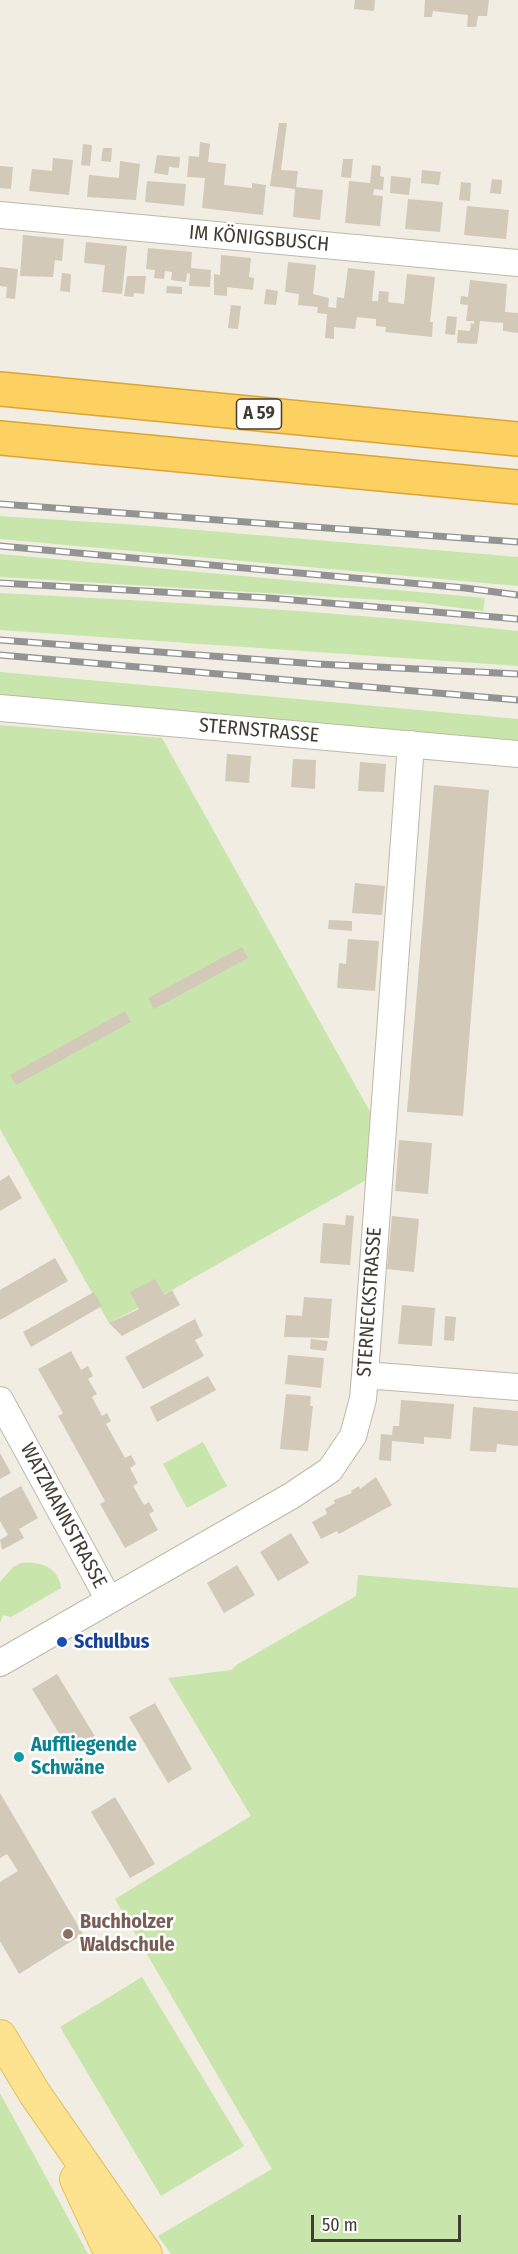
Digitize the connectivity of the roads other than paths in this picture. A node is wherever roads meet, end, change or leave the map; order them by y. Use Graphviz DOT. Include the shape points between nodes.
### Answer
graph roads {
  1 [pos="0,214"];
  2 [pos="518,263"];
  3 [pos="0,389"];
  4 [pos="0,438"];
  5 [pos="518,439"];
  6 [pos="134,452"];
  7 [pos="0,453"];
  8 [pos="518,487"];
  9 [pos="0,708"];
  10 [pos="411,744"];
  11 [pos="518,754"];
  12 [pos="365,1375"];
  13 [pos="518,1387"];
  14 [pos="0,1400"];
  15 [pos="109,1600"];
  16 [pos="0,1663"];
  17 [pos="0,2036"];
  18 [pos="36,2094"];
  19 [pos="111,2254"];
  20 [pos="146,2254"];
  1 -- 2 [label="street, IM KÖNIGSBUSCH"];
  3 -- 5 [label="highway, A 59"];
  4 -- 6 [label="highway"];
  6 -- 7 [label="highway"];
  6 -- 8 [label="highway"];
  9 -- 10 [label="street, STERNSTRASSE"];
  10 -- 11 [label="street, STERNSTRASSE"];
  10 -- 12 [label="street, STERNECKSTRASSE"];
  12 -- 13 [label="street"];
  12 -- 15 [label="street, STERNECKSTRASSE" via="353,1436 330,1470"];
  14 -- 15 [label="street, WATZMANNSTRASSE"];
  15 -- 16 [label="street, STERNECKSTRASSE"];
  17 -- 18 [label="main road"];
  18 -- 19 [label="main road"];
  18 -- 20 [label="main road"];
}
